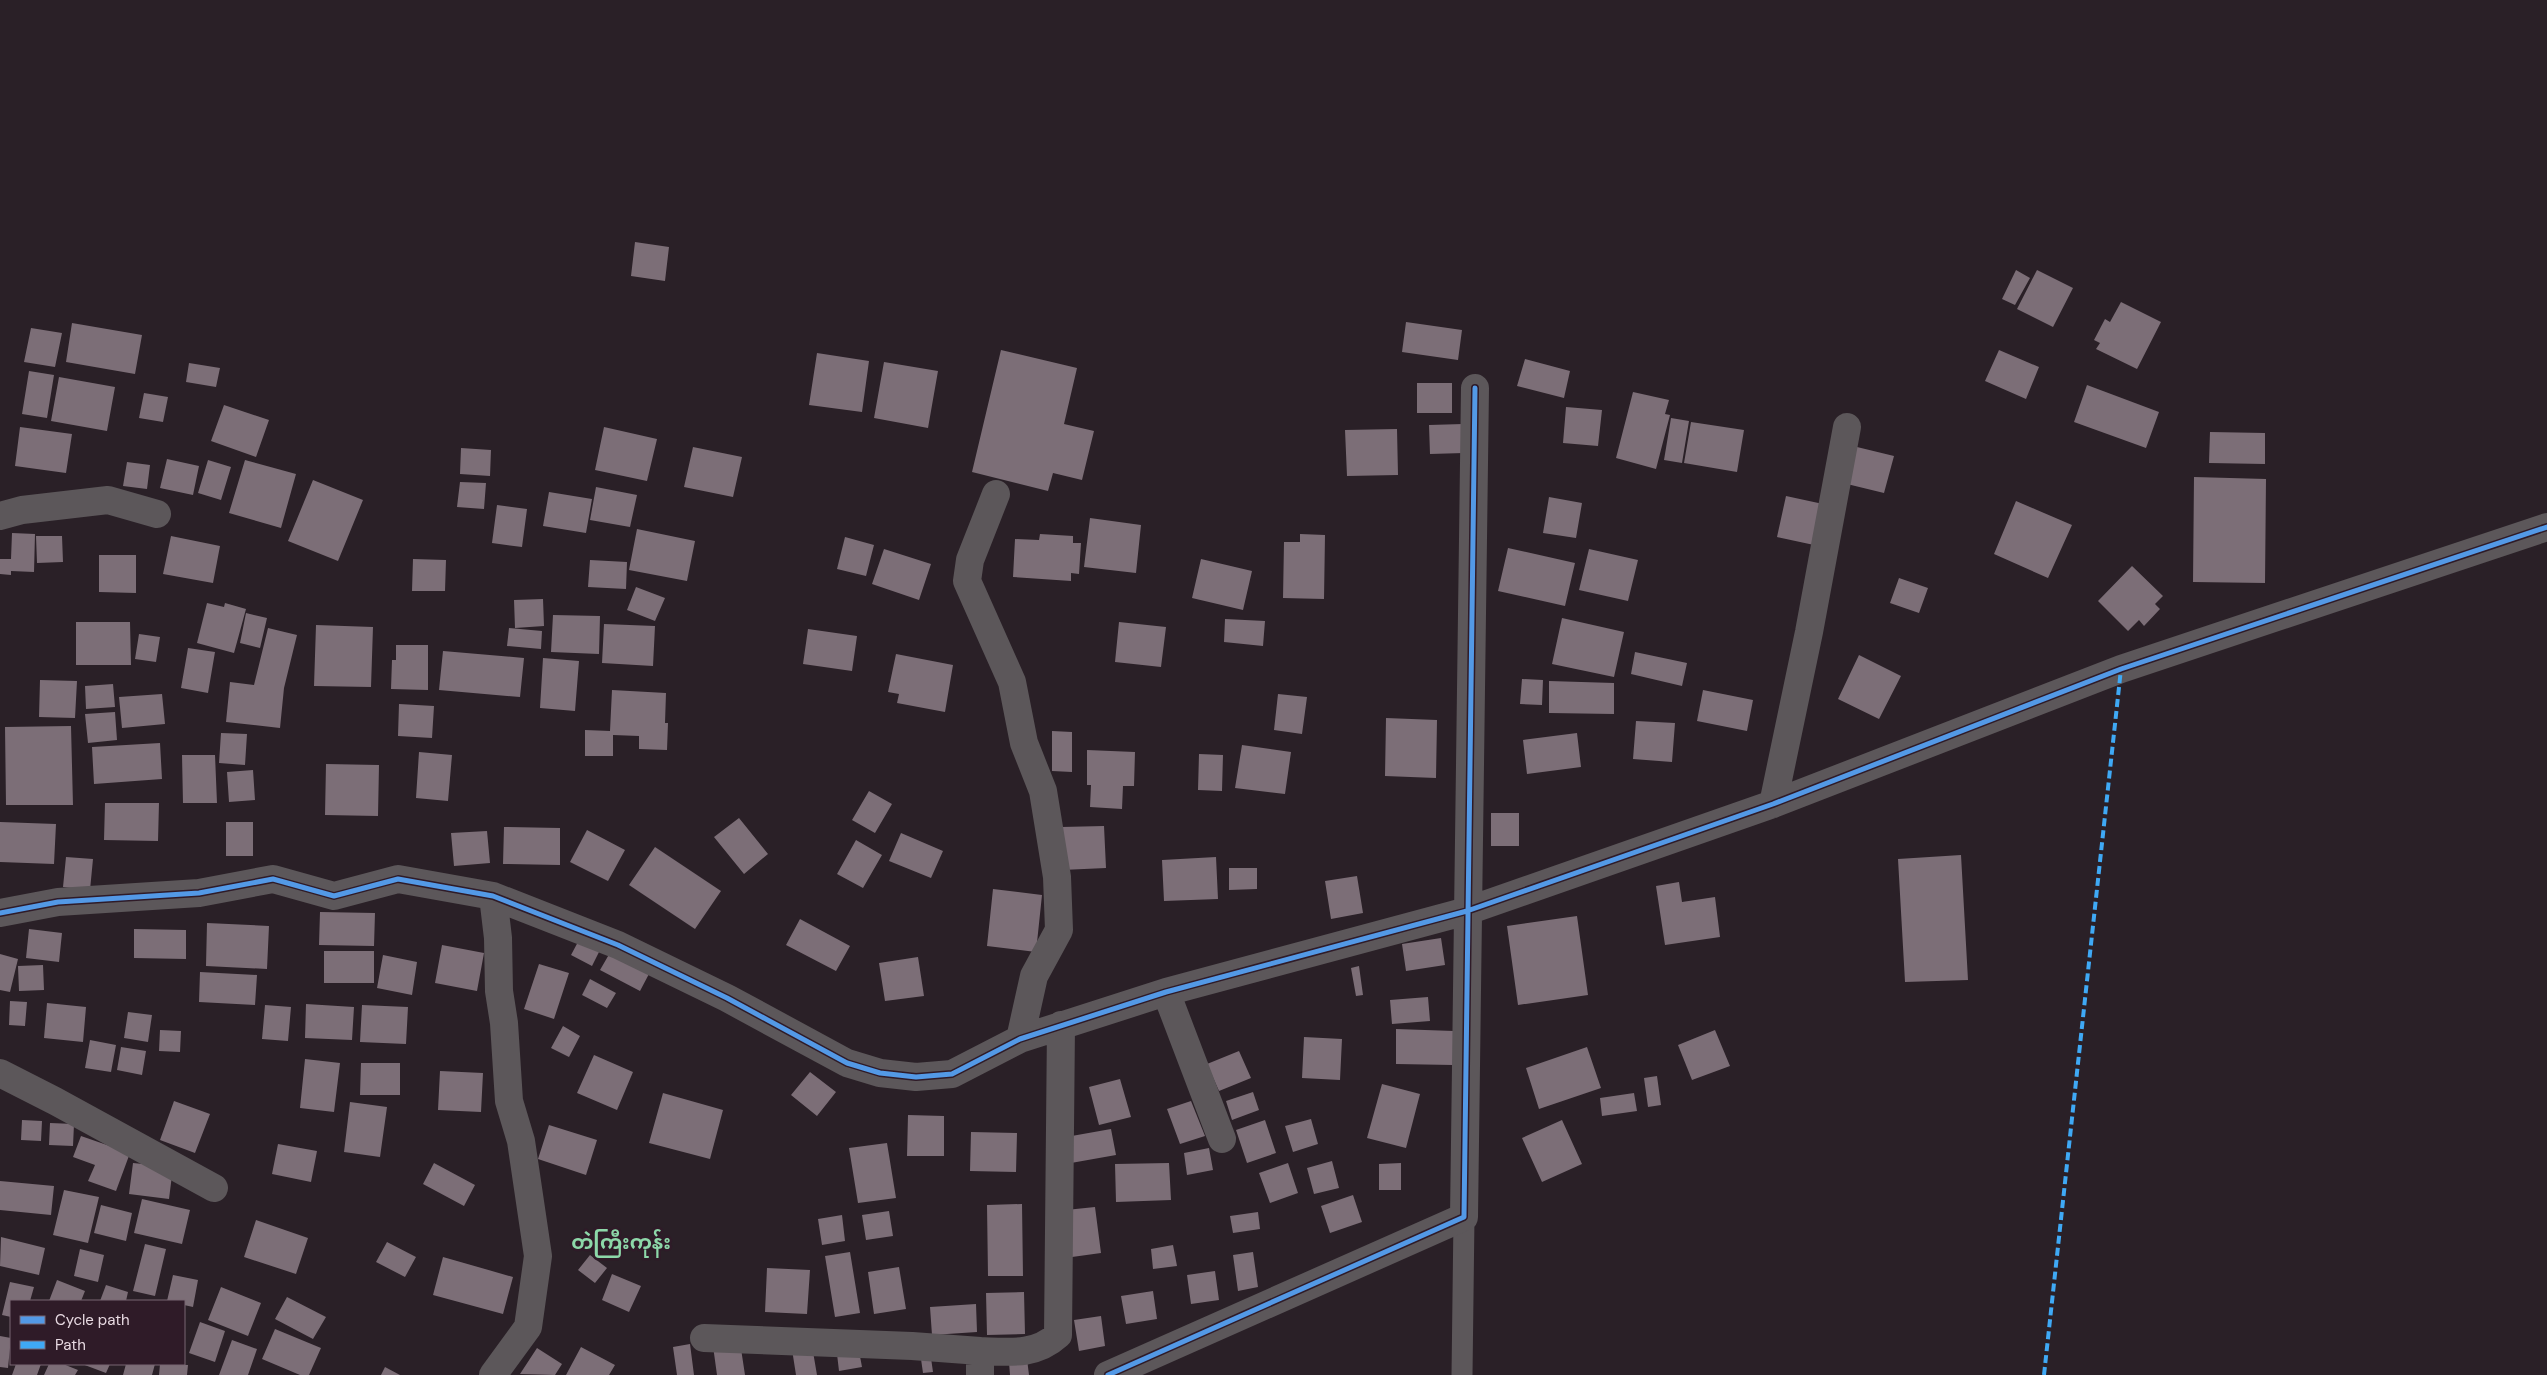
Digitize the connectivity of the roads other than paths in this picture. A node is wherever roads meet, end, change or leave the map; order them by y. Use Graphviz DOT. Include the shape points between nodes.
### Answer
graph roads {
  1 [pos="1475,388"];
  2 [pos="1847,427"];
  3 [pos="996,494"];
  4 [pos="157,514"];
  5 [pos="0,516"];
  6 [pos="2547,527"];
  7 [pos="1773,804"];
  8 [pos="493,896"];
  9 [pos="1467,911"];
  10 [pos="0,913"];
  11 [pos="1166,992"];
  12 [pos="1061,1025"];
  13 [pos="1020,1039"];
  14 [pos="0,1073"];
  15 [pos="1222,1139"];
  16 [pos="214,1188"];
  17 [pos="1464,1217"];
  18 [pos="704,1338"];
  19 [pos="980,1363"];
  20 [pos="493,1375"];
  21 [pos="1108,1375"];
  22 [pos="1462,1375"];
  1 -- 9 [label="street"];
  2 -- 7 [label="street"];
  3 -- 13 [label="street" via="970,560 967,582 1012,682 1024,743 1043,792 1057,877 1060,930 1034,976"];
  4 -- 5 [label="street" via="108,500 22,510"];
  6 -- 7 [label="street" via="2121,669"];
  7 -- 9 [label="street"];
  8 -- 10 [label="street" via="398,879 334,896 272,879 199,893 58,902"];
  8 -- 13 [label="street" via="618,945 736,1002 847,1063 880,1073 916,1077 952,1074"];
  8 -- 20 [label="street" via="509,1101 521,1141 538,1256 528,1327"];
  9 -- 11 [label="street"];
  9 -- 17 [label="street"];
  11 -- 12 [label="street"];
  11 -- 15 [label="street"];
  12 -- 13 [label="street"];
  12 -- 19 [label="street" via="1058,1335 1049,1344 1029,1352"];
  14 -- 16 [label="street"];
  17 -- 21 [label="street"];
  17 -- 22 [label="lane"];
  18 -- 19 [label="street" via="912,1346"];
}
